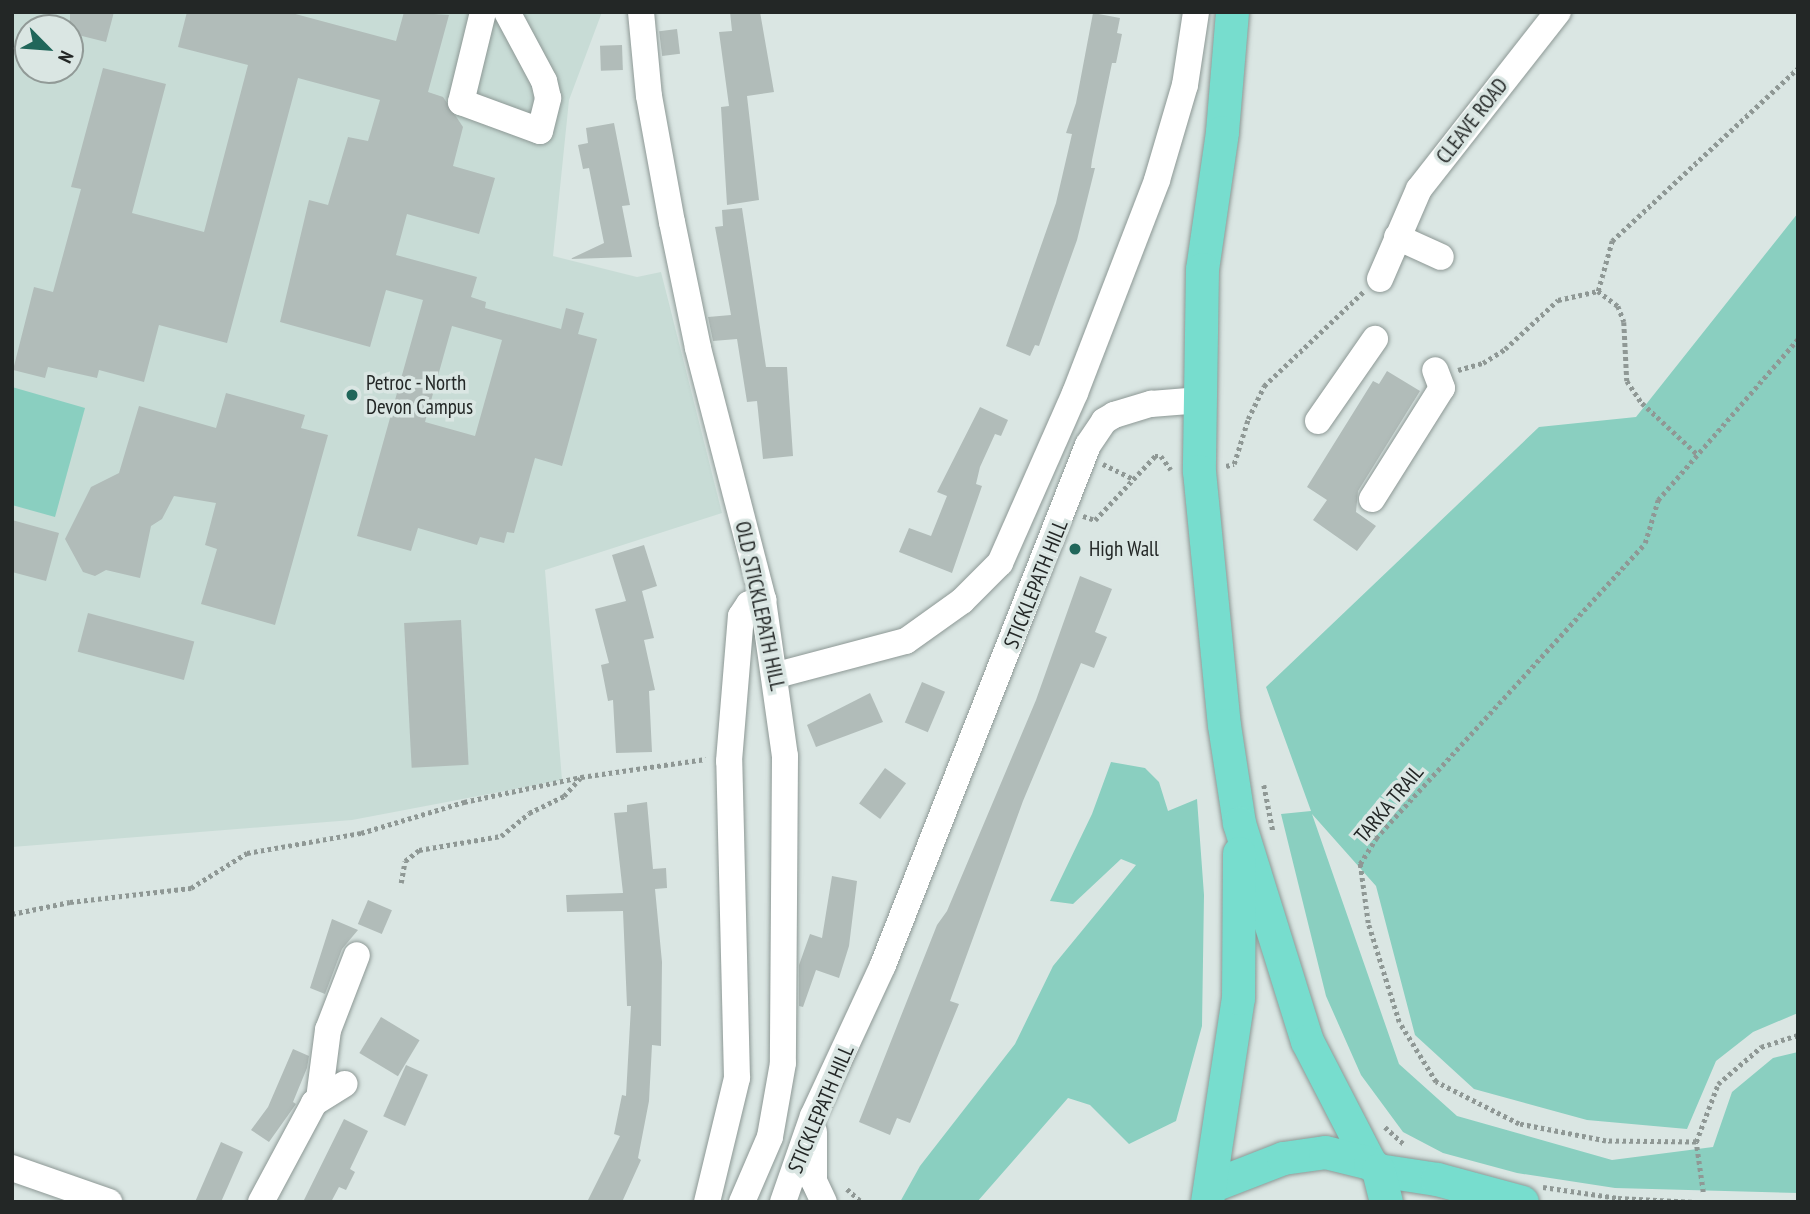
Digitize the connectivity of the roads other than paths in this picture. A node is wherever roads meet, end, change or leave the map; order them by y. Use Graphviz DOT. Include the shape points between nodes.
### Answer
graph roads {
  1 [pos="483,12"];
  2 [pos="507,12"];
  3 [pos="641,12"];
  4 [pos="1196,12"];
  5 [pos="1232,12"];
  6 [pos="1558,12"];
  7 [pos="1397,237"];
  8 [pos="1441,257"];
  9 [pos="1380,279"];
  10 [pos="1376,339"];
  11 [pos="1445,370"];
  12 [pos="1200,400"];
  13 [pos="1318,421"];
  14 [pos="1372,499"];
  15 [pos="763,600"];
  16 [pos="777,675"];
  17 [pos="1239,823"];
  18 [pos="358,955"];
  19 [pos="345,1084"];
  20 [pos="319,1099"];
  21 [pos="813,1116"];
  22 [pos="12,1168"];
  23 [pos="1378,1178"];
  24 [pos="1525,1193"];
  25 [pos="1203,1195"];
  26 [pos="109,1202"];
  27 [pos="261,1202"];
  28 [pos="707,1202"];
  29 [pos="742,1202"];
  30 [pos="783,1202"];
  31 [pos="824,1202"];
  1 -- 2 [label="street" via="461,102 540,131 548,98 544,81"];
  3 -- 15 [label="street, OLD STICKLEPATH HILL" via="649,96 682,273"];
  4 -- 16 [label="street" via="1185,85 1157,180 1075,393 1000,563 962,601 906,641"];
  5 -- 12 [label="main road" via="1222,132 1202,269"];
  6 -- 7 [label="street, CLEAVE ROAD" via="1419,189"];
  7 -- 8 [label="street"];
  7 -- 9 [label="street, CLEAVE ROAD"];
  10 -- 13 [label="street"];
  11 -- 14 [label="street" via="1442,388"];
  12 -- 17 [label="main road" via="1203,550"];
  12 -- 21 [label="street, STICKLEPATH HILL" via="1127,409 1104,421 1088,445 883,965"];
  15 -- 16 [label="street, OLD STICKLEPATH HILL"];
  15 -- 28 [label="street" via="749,604 741,616 730,756 737,1078"];
  16 -- 29 [label="street, OLD STICKLEPATH HILL" via="785,756 783,1063 770,1137"];
  17 -- 23 [label="main road" via="1307,1041"];
  17 -- 25 [label="main road" via="1238,998"];
  18 -- 20 [label="street" via="328,1030"];
  19 -- 20 [label="street"];
  20 -- 27 [label="street"];
  21 -- 30 [label="street, STICKLEPATH HILL"];
  21 -- 31 [label="street" via="814,1181"];
  22 -- 26 [label="street"];
  23 -- 24 [label="main road" via="1437,1179"];
  23 -- 25 [label="main road" via="1325,1152 1304,1154 1283,1158"];
}
